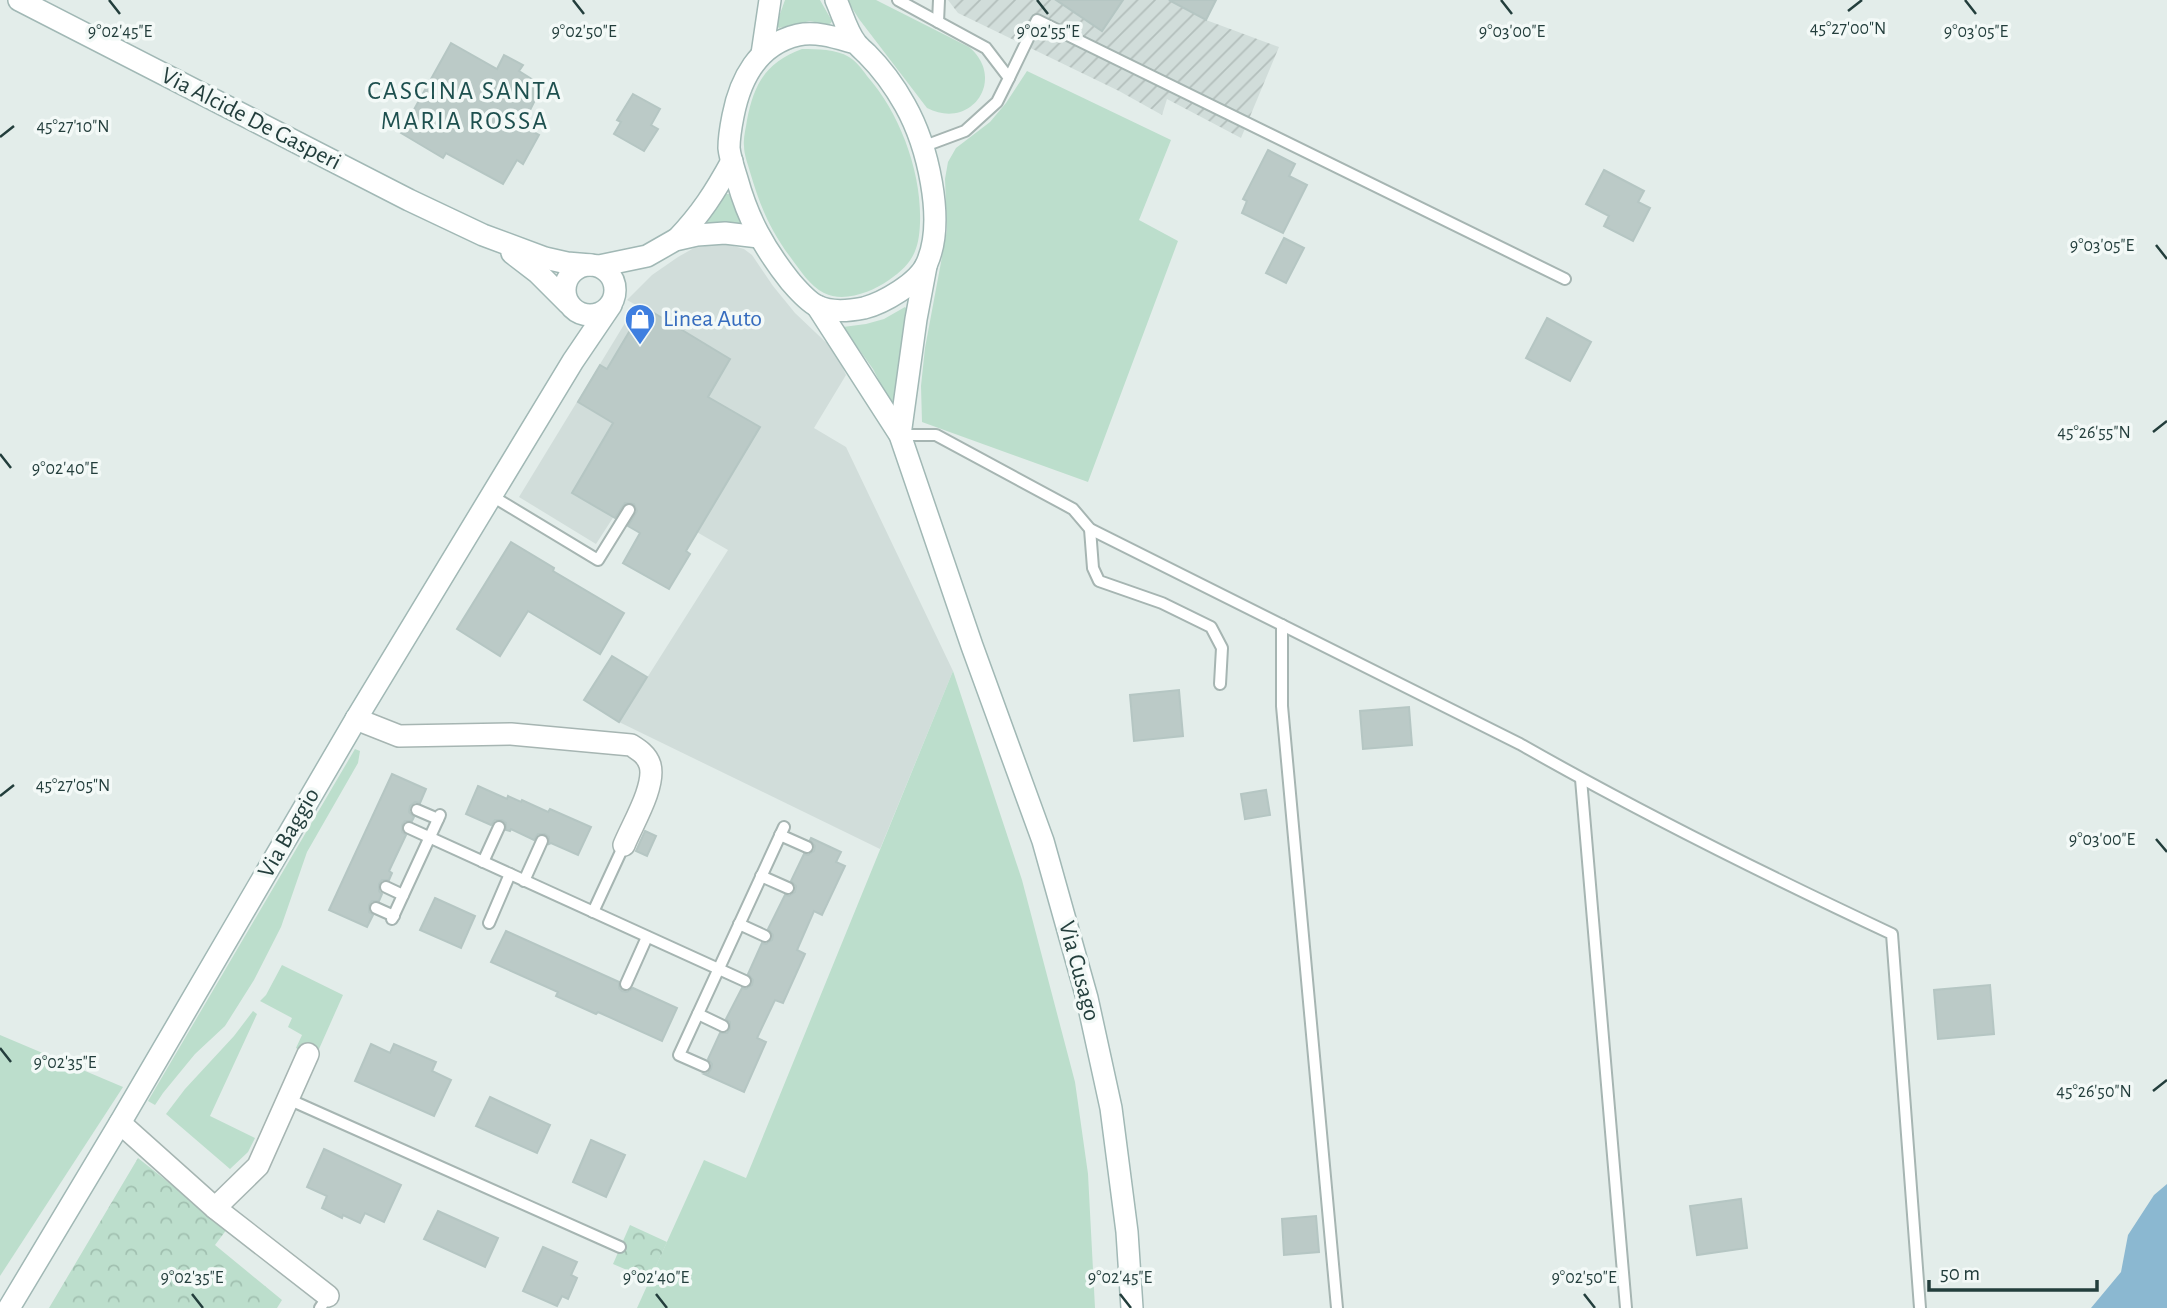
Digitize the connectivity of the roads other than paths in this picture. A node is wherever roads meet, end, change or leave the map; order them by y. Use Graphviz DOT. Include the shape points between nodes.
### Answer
graph roads {
  1 [pos="19,0"];
  2 [pos="770,0"];
  3 [pos="836,0"];
  4 [pos="898,0"];
  5 [pos="939,0"];
  6 [pos="938,22"];
  7 [pos="855,43"];
  8 [pos="762,54"];
  9 [pos="1009,78"];
  10 [pos="922,147"];
  11 [pos="732,161"];
  12 [pos="483,235"];
  13 [pos="759,237"];
  14 [pos="675,240"];
  15 [pos="647,256"];
  16 [pos="595,265"];
  17 [pos="926,265"];
  18 [pos="1565,279"];
  19 [pos="612,301"];
  20 [pos="571,306"];
  21 [pos="817,306"];
  22 [pos="573,361"];
  23 [pos="900,435"];
  24 [pos="492,496"];
  25 [pos="629,510"];
  26 [pos="1090,529"];
  27 [pos="1282,625"];
  28 [pos="1220,684"];
  29 [pos="356,719"];
  30 [pos="1581,779"];
  31 [pos="417,810"];
  32 [pos="499,827"];
  33 [pos="409,828"];
  34 [pos="430,837"];
  35 [pos="542,841"];
  36 [pos="624,845"];
  37 [pos="807,847"];
  38 [pos="483,862"];
  39 [pos="510,874"];
  40 [pos="761,876"];
  41 [pos="524,881"];
  42 [pos="386,887"];
  43 [pos="788,888"];
  44 [pos="403,895"];
  45 [pos="376,908"];
  46 [pos="593,912"];
  47 [pos="489,923"];
  48 [pos="739,924"];
  49 [pos="765,936"];
  50 [pos="648,937"];
  51 [pos="719,969"];
  52 [pos="745,981"];
  53 [pos="626,984"];
  54 [pos="698,1014"];
  55 [pos="723,1026"];
  56 [pos="308,1054"];
  57 [pos="704,1066"];
  58 [pos="288,1099"];
  59 [pos="121,1123"];
  60 [pos="215,1208"];
  61 [pos="621,1247"];
  62 [pos="324,1302"];
  63 [pos="9,1308"];
  64 [pos="1132,1308"];
  65 [pos="1337,1308"];
  66 [pos="1626,1308"];
  67 [pos="1920,1308"];
  1 -- 12 [label="street, Via Alcide De Gasperi"];
  2 -- 8 [label="street"];
  3 -- 7 [label="street"];
  4 -- 6 [label="lane"];
  5 -- 6 [label="lane"];
  6 -- 9 [label="lane" via="986,48"];
  7 -- 8 [label="street" via="831,36 799,35"];
  7 -- 10 [label="street" via="896,88"];
  8 -- 11 [label="street" via="748,71 737,98 729,146"];
  9 -- 10 [label="lane" via="997,102 965,131"];
  9 -- 18 [label="lane" via="1037,20"];
  10 -- 17 [label="street" via="934,202"];
  11 -- 13 [label="street"];
  11 -- 14 [label="street, Via Baggio" via="697,219"];
  12 -- 16 [label="street, Via Alcide De Gasperi" via="567,263"];
  12 -- 20 [label="street, Via Alcide De Gasperi" via="516,255"];
  13 -- 14 [label="street, Via Baggio" via="725,233"];
  13 -- 21 [label="street" via="796,287"];
  14 -- 15 [label="street, Via Baggio"];
  15 -- 16 [label="street, Via Baggio"];
  15 -- 19 [label="street, Via Baggio"];
  16 -- 19 [label="street" via="611,275 616,290"];
  16 -- 20 [label="street" via="578,268 568,277 565,290"];
  17 -- 21 [label="street" via="908,285 872,306 836,311"];
  17 -- 23 [label="street"];
  19 -- 20 [label="street" via="593,315"];
  19 -- 22 [label="street, Via Baggio"];
  20 -- 22 [label="street, Via Baggio"];
  21 -- 23 [label="street"];
  22 -- 24 [label="street, Via Baggio"];
  23 -- 26 [label="lane" via="936,435 1073,509"];
  23 -- 64 [label="street, Via Cusago" via="1043,841 1087,998 1111,1108"];
  24 -- 25 [label="lane" via="598,560"];
  24 -- 29 [label="street, Via Baggio"];
  26 -- 27 [label="lane"];
  26 -- 28 [label="lane" via="1093,568 1099,581 1211,627 1222,648"];
  27 -- 30 [label="lane"];
  27 -- 65 [label="lane" via="1282,706"];
  29 -- 36 [label="street" via="399,736 511,734 631,745 650,764 652,777"];
  29 -- 59 [label="street, Via Baggio"];
  30 -- 66 [label="lane"];
  30 -- 67 [label="lane" via="1892,934"];
  31 -- 34 [label="lane" via="439,817"];
  32 -- 38 [label="lane"];
  33 -- 34 [label="lane"];
  34 -- 38 [label="lane"];
  34 -- 44 [label="lane"];
  35 -- 41 [label="lane"];
  36 -- 46 [label="lane"];
  37 -- 40 [label="lane" via="782,831"];
  38 -- 39 [label="lane"];
  39 -- 41 [label="lane"];
  39 -- 47 [label="lane"];
  40 -- 43 [label="lane"];
  40 -- 48 [label="lane"];
  41 -- 46 [label="lane"];
  42 -- 44 [label="lane"];
  44 -- 45 [label="lane" via="393,917"];
  46 -- 50 [label="lane"];
  48 -- 49 [label="lane"];
  48 -- 51 [label="lane"];
  50 -- 51 [label="lane"];
  50 -- 53 [label="lane"];
  51 -- 52 [label="lane"];
  51 -- 54 [label="lane"];
  54 -- 55 [label="lane"];
  54 -- 57 [label="lane" via="679,1055"];
  56 -- 58 [label="street"];
  58 -- 60 [label="street" via="258,1166"];
  58 -- 61 [label="lane"];
  59 -- 60 [label="street"];
  59 -- 63 [label="street, Via Baggio"];
  60 -- 62 [label="street"];
}
